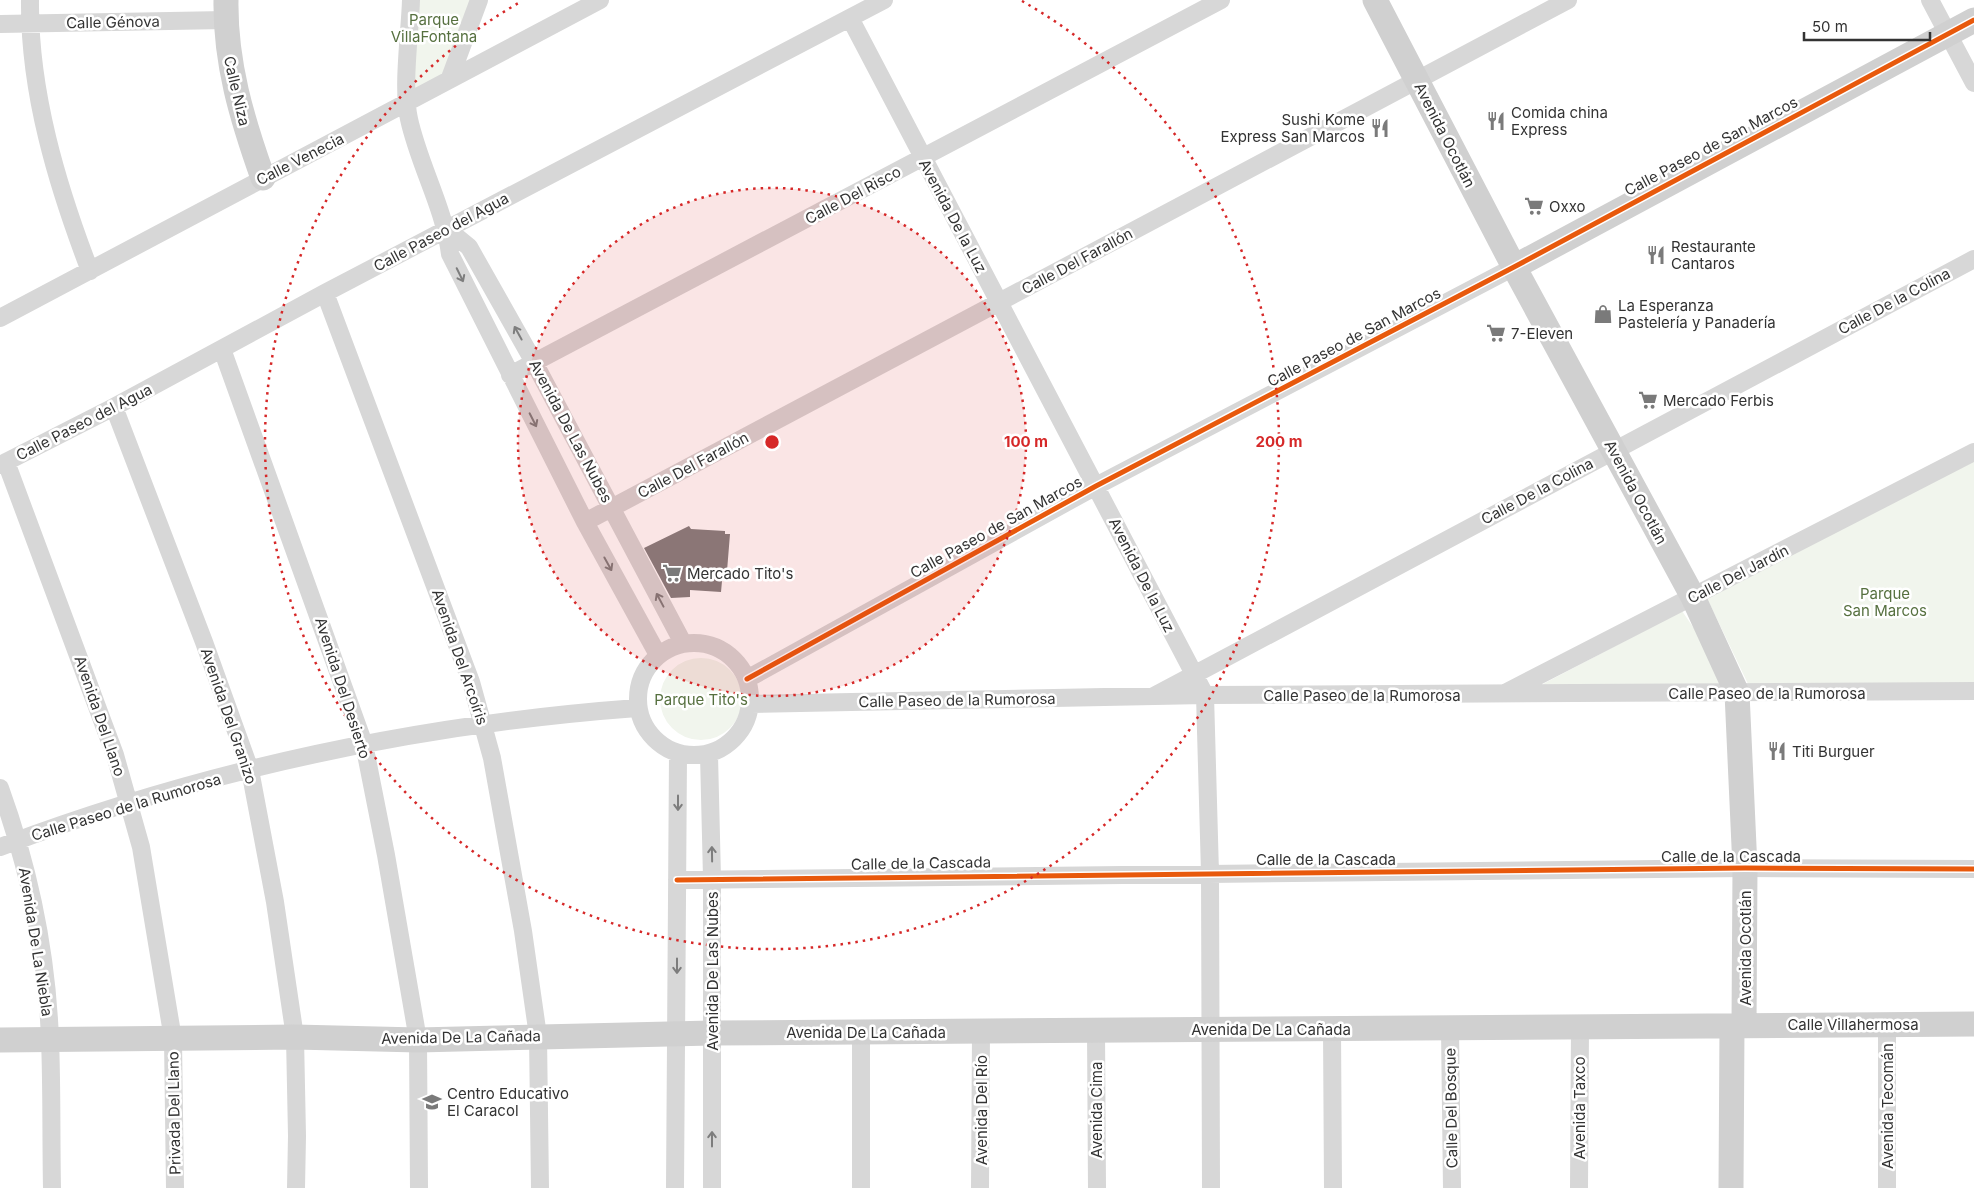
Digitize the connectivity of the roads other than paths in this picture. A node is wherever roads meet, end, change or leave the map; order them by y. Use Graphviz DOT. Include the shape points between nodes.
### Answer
graph roads {
  1 [pos="30,0"];
  2 [pos="411,0"];
  3 [pos="479,0"];
  4 [pos="600,0"];
  5 [pos="884,0"];
  6 [pos="1221,0"];
  7 [pos="1375,0"];
  8 [pos="1568,0"];
  9 [pos="1930,0"];
  10 [pos="226,10"];
  11 [pos="850,18"];
  12 [pos="1974,20"];
  13 [pos="0,24"];
  14 [pos="30,24"];
  15 [pos="1947,33"];
  16 [pos="450,78"];
  17 [pos="1417,81"];
  18 [pos="1974,83"];
  19 [pos="406,104"];
  20 [pos="922,158"];
  21 [pos="263,178"];
  22 [pos="447,229"];
  23 [pos="1974,259"];
  24 [pos="1514,267"];
  25 [pos="90,271"];
  26 [pos="325,293"];
  27 [pos="1000,302"];
  28 [pos="0,318"];
  29 [pos="222,349"];
  30 [pos="535,364"];
  31 [pos="510,376"];
  32 [pos="114,407"];
  33 [pos="1613,450"];
  34 [pos="1974,452"];
  35 [pos="3,464"];
  36 [pos="1096,486"];
  37 [pos="612,508"];
  38 [pos="585,522"];
  39 [pos="1693,598"];
  40 [pos="683,643"];
  41 [pos="658,655"];
  42 [pos="1193,673"];
  43 [pos="747,679"];
  44 [pos="1974,691"];
  45 [pos="1737,693"];
  46 [pos="1205,695"];
  47 [pos="1501,695"];
  48 [pos="1153,696"];
  49 [pos="750,704"];
  50 [pos="638,708"];
  51 [pos="484,724"];
  52 [pos="364,744"];
  53 [pos="678,755"];
  54 [pos="710,755"];
  55 [pos="250,770"];
  56 [pos="0,788"];
  57 [pos="130,803"];
  58 [pos="18,841"];
  59 [pos="0,847"];
  60 [pos="1745,868"];
  61 [pos="1974,869"];
  62 [pos="1210,873"];
  63 [pos="712,878"];
  64 [pos="677,880"];
  65 [pos="1887,1024"];
  66 [pos="1974,1024"];
  67 [pos="1738,1026"];
  68 [pos="1450,1028"];
  69 [pos="1580,1028"];
  70 [pos="1210,1029"];
  71 [pos="1332,1029"];
  72 [pos="1096,1031"];
  73 [pos="982,1032"];
  74 [pos="712,1033"];
  75 [pos="861,1033"];
  76 [pos="676,1034"];
  77 [pos="538,1036"];
  78 [pos="295,1037"];
  79 [pos="50,1039"];
  80 [pos="173,1039"];
  81 [pos="0,1040"];
  82 [pos="418,1040"];
  83 [pos="52,1188"];
  84 [pos="175,1188"];
  85 [pos="296,1188"];
  86 [pos="419,1188"];
  87 [pos="540,1188"];
  88 [pos="675,1188"];
  89 [pos="712,1188"];
  90 [pos="861,1188"];
  91 [pos="980,1188"];
  92 [pos="1097,1188"];
  93 [pos="1211,1188"];
  94 [pos="1333,1188"];
  95 [pos="1452,1188"];
  96 [pos="1579,1188"];
  97 [pos="1731,1188"];
  98 [pos="1887,1188"];
  1 -- 14 [label="street"];
  2 -- 19 [label="street, Avenida De Las Nubes"];
  3 -- 16 [label="street"];
  4 -- 16 [label="street, Calle Venecia"];
  5 -- 11 [label="street, Calle Paseo del Agua"];
  6 -- 20 [label="street, Calle Del Risco"];
  7 -- 17 [label="main road, Avenida Ocotlán"];
  8 -- 17 [label="street, Calle Del Farallón"];
  9 -- 15 [label="street"];
  10 -- 14 [label="street, Calle Génova"];
  10 -- 21 [label="main road, Calle Niza" via="232,78 242,119"];
  11 -- 20 [label="street, Avenida De la Luz"];
  11 -- 22 [label="street, Calle Paseo del Agua"];
  12 -- 15 [label="main road, Calle Paseo de San Marcos"];
  13 -- 14 [label="street, Calle Génova"];
  14 -- 25 [label="street" via="39,94 54,168"];
  15 -- 18 [label="street"];
  15 -- 24 [label="main road, Calle Paseo de San Marcos"];
  16 -- 19 [label="street, Calle Venecia"];
  17 -- 24 [label="main road, Avenida Ocotlán"];
  17 -- 27 [label="street, Calle Del Farallón"];
  19 -- 21 [label="street, Calle Venecia"];
  19 -- 22 [label="street, Avenida De Las Nubes" via="418,150"];
  20 -- 27 [label="street, Avenida De la Luz"];
  20 -- 30 [label="street, Calle Del Risco"];
  21 -- 25 [label="street, Calle Venecia"];
  22 -- 26 [label="street, Calle Paseo del Agua"];
  30 -- 22 [label="street, Avenida De Las Nubes, one-way" via="469,247"];
  22 -- 31 [label="street, Avenida De Las Nubes, one-way" via="450,254"];
  23 -- 33 [label="street, Calle De la Colina"];
  24 -- 33 [label="main road, Avenida Ocotlán"];
  24 -- 36 [label="street, Calle Paseo de San Marcos"];
  25 -- 28 [label="street, Calle Venecia"];
  26 -- 29 [label="street, Calle Paseo del Agua"];
  26 -- 51 [label="street, Avenida Del Arcoíris"];
  27 -- 36 [label="street, Avenida De la Luz"];
  27 -- 37 [label="street, Calle Del Farallón"];
  29 -- 32 [label="street, Calle Paseo del Agua"];
  29 -- 52 [label="street, Avenida Del Desierto"];
  30 -- 31 [label="street, Calle Del Risco"];
  30 -- 37 [label="street, Avenida De Las Nubes"];
  31 -- 38 [label="street, Avenida De Las Nubes, one-way"];
  32 -- 35 [label="street, Calle Paseo del Agua"];
  32 -- 55 [label="street, Avenida Del Granizo"];
  33 -- 39 [label="main road, Avenida Ocotlán"];
  33 -- 42 [label="street, Calle De la Colina"];
  34 -- 39 [label="street, Calle Del Jardín"];
  35 -- 57 [label="street, Avenida Del Llano" via="78,652"];
  36 -- 42 [label="street, Avenida De la Luz"];
  36 -- 43 [label="street, Calle Paseo de San Marcos"];
  37 -- 38 [label="street, Calle Del Farallón"];
  40 -- 37 [label="street, Avenida De Las Nubes, one-way"];
  38 -- 41 [label="street, Avenida De Las Nubes, one-way"];
  39 -- 45 [label="main road, Avenida Ocotlán"];
  39 -- 47 [label="street, Calle Del Jardín"];
  40 -- 41 [label="street"];
  40 -- 43 [label="street" via="703,643 722,650 737,662"];
  41 -- 50 [label="street" via="645,670 638,688"];
  42 -- 46 [label="street, Avenida De la Luz"];
  42 -- 48 [label="street, Calle De la Colina"];
  43 -- 49 [label="street"];
  44 -- 45 [label="street, Calle Paseo de la Rumorosa"];
  45 -- 47 [label="street, Calle Paseo de la Rumorosa"];
  45 -- 60 [label="main road, Avenida Ocotlán"];
  46 -- 47 [label="street, Calle Paseo de la Rumorosa"];
  46 -- 48 [label="street, Calle Paseo de la Rumorosa"];
  46 -- 62 [label="street, Avenida De la Luz"];
  48 -- 49 [label="street, Calle Paseo de la Rumorosa"];
  49 -- 54 [label="street" via="740,732 730,744"];
  50 -- 51 [label="street, Calle Paseo de la Rumorosa"];
  50 -- 53 [label="street" via="645,728 659,745"];
  51 -- 52 [label="street, Calle Paseo de la Rumorosa"];
  51 -- 77 [label="street, Avenida Del Arcoíris" via="520,912"];
  52 -- 55 [label="street, Calle Paseo de la Rumorosa"];
  52 -- 82 [label="street, Avenida Del Desierto"];
  53 -- 54 [label="street"];
  53 -- 64 [label="street, one-way"];
  63 -- 54 [label="street, Avenida De Las Nubes, one-way"];
  55 -- 57 [label="street, Calle Paseo de la Rumorosa"];
  55 -- 78 [label="street, Avenida Del Granizo" via="275,902"];
  56 -- 58 [label="street, Avenida De La Niebla"];
  57 -- 58 [label="street, Calle Paseo de la Rumorosa"];
  57 -- 80 [label="street, Avenida Del Llano" via="141,847"];
  58 -- 59 [label="street, Calle Paseo de la Rumorosa"];
  58 -- 79 [label="street, Avenida De La Niebla" via="36,930"];
  60 -- 61 [label="street, Calle de la Cascada"];
  60 -- 62 [label="street, Calle de la Cascada"];
  60 -- 67 [label="main road, Avenida Ocotlán"];
  62 -- 63 [label="street, Calle de la Cascada"];
  62 -- 70 [label="street, Avenida De la Luz"];
  63 -- 64 [label="street, Calle de la Cascada"];
  63 -- 74 [label="street, Avenida De Las Nubes"];
  64 -- 76 [label="street, one-way"];
  65 -- 66 [label="main road, Calle Villahermosa"];
  65 -- 67 [label="main road, Calle Villahermosa"];
  65 -- 98 [label="street, Avenida Tecomán"];
  67 -- 69 [label="main road, Avenida De La Cañada"];
  67 -- 97 [label="main road, Avenida Ocotlán"];
  68 -- 69 [label="main road, Avenida De La Cañada"];
  68 -- 71 [label="main road, Avenida De La Cañada"];
  68 -- 95 [label="street, Calle Del Bosque"];
  69 -- 96 [label="street, Avenida Taxco"];
  70 -- 71 [label="main road, Avenida De La Cañada"];
  70 -- 72 [label="main road, Avenida De La Cañada"];
  70 -- 93 [label="street, Avenida De la Luz"];
  71 -- 94 [label="street"];
  72 -- 73 [label="main road, Avenida De La Cañada"];
  72 -- 92 [label="street, Avenida Cima"];
  73 -- 75 [label="main road, Avenida De La Cañada"];
  73 -- 91 [label="street, Avenida Del Río"];
  74 -- 75 [label="main road, Avenida De La Cañada"];
  74 -- 76 [label="main road, Avenida De La Cañada"];
  89 -- 74 [label="street, Avenida De Las Nubes, one-way"];
  75 -- 90 [label="street"];
  76 -- 77 [label="main road, Avenida De La Cañada"];
  76 -- 88 [label="street"];
  77 -- 82 [label="main road, Avenida De La Cañada"];
  77 -- 87 [label="street, Avenida Del Arcoíris"];
  78 -- 80 [label="main road, Avenida De La Cañada"];
  78 -- 82 [label="main road, Avenida De La Cañada"];
  78 -- 85 [label="street, Avenida Del Granizo"];
  79 -- 80 [label="main road, Avenida De La Cañada"];
  79 -- 81 [label="main road, Avenida De La Cañada"];
  79 -- 83 [label="street, Avenida De La Niebla"];
  80 -- 84 [label="street, Privada Del Llano"];
  82 -- 86 [label="street, Avenida Del Desierto"];
}
